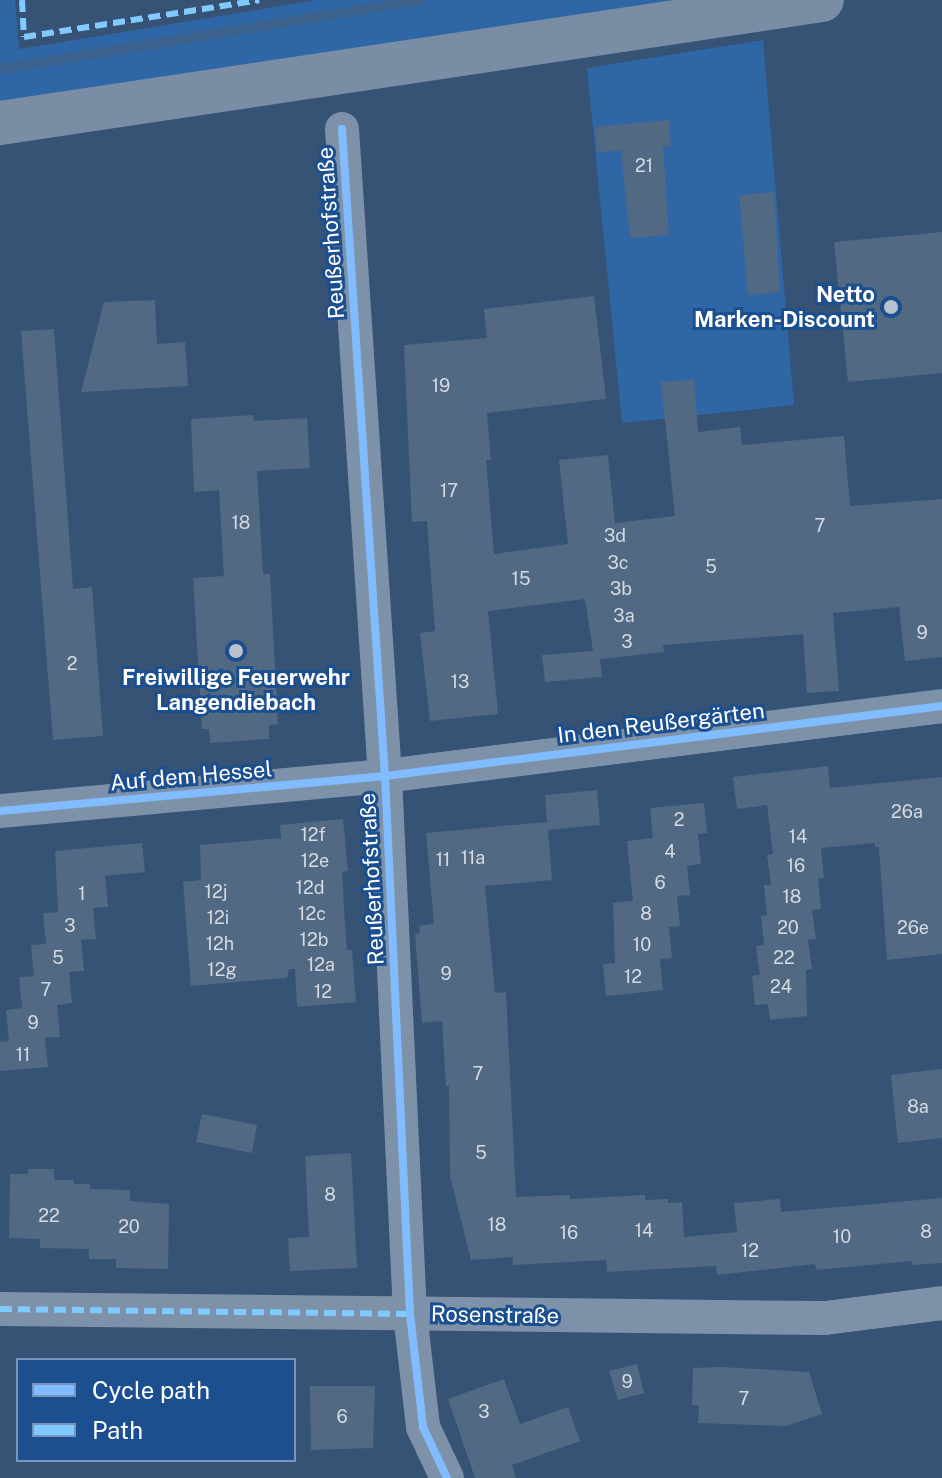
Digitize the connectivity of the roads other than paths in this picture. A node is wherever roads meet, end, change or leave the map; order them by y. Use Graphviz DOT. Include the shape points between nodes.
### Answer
graph roads {
  1 [pos="822,0"];
  2 [pos="0,123"];
  3 [pos="342,129"];
  4 [pos="942,706"];
  5 [pos="385,776"];
  6 [pos="0,811"];
  7 [pos="942,1303"];
  8 [pos="0,1309"];
  9 [pos="410,1314"];
  10 [pos="447,1478"];
  1 -- 2 [label="main road"];
  3 -- 5 [label="street, Reußerhofstraße"];
  4 -- 5 [label="street, In den Reußergärten"];
  5 -- 6 [label="street, Auf dem Hessel"];
  5 -- 9 [label="street, Reußerhofstraße"];
  7 -- 9 [label="street, Rosenstraße" via="825,1318"];
  8 -- 9 [label="street, Rosenstraße"];
  9 -- 10 [label="street, Reußerhofstraße" via="423,1427"];
}
